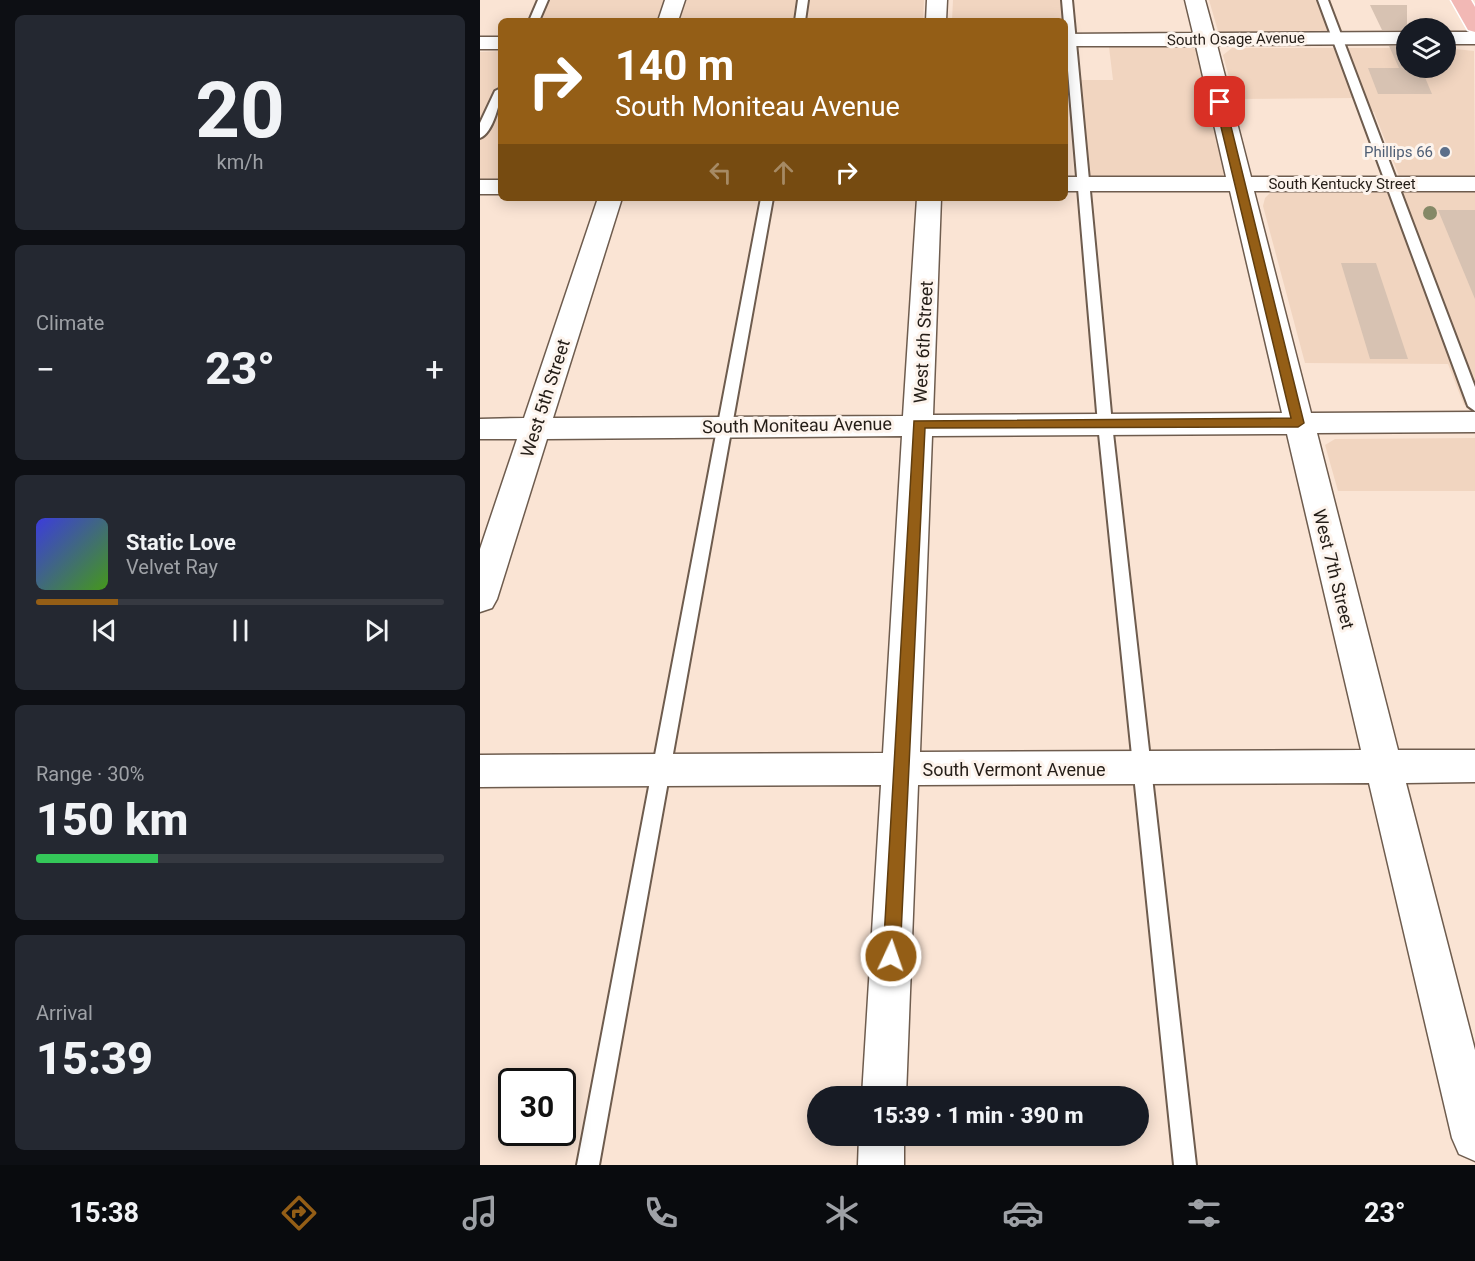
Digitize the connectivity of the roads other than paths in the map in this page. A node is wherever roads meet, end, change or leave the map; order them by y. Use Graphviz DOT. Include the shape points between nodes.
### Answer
graph roads {
  1 [pos="543,0"];
  2 [pos="675,0"];
  3 [pos="803,0"];
  4 [pos="937,0"];
  5 [pos="1067,0"];
  6 [pos="1195,0"];
  7 [pos="1323,0"];
  8 [pos="1461,0"];
  9 [pos="535,18"];
  10 [pos="669,18"];
  11 [pos="800,18"];
  12 [pos="936,18"];
  13 [pos="1067,18"];
  14 [pos="1475,26"];
  15 [pos="1337,38"];
  16 [pos="1396,38"];
  17 [pos="1456,38"];
  18 [pos="1475,38"];
  19 [pos="1068,40"];
  20 [pos="1205,40"];
  21 [pos="480,43"];
  22 [pos="498,43"];
  23 [pos="498,97"];
  24 [pos="480,135"];
  25 [pos="1074,184"];
  26 [pos="1240,184"];
  27 [pos="1392,184"];
  28 [pos="1475,184"];
  29 [pos="480,187"];
  30 [pos="498,187"];
  31 [pos="609,201"];
  32 [pos="766,201"];
  33 [pos="929,201"];
  34 [pos="1475,406"];
  35 [pos="1475,422"];
  36 [pos="1298,423"];
  37 [pos="919,424"];
  38 [pos="1106,424"];
  39 [pos="723,426"];
  40 [pos="480,429"];
  41 [pos="535,429"];
  42 [pos="480,599"];
  43 [pos="1475,766"];
  44 [pos="1384,767"];
  45 [pos="1142,768"];
  46 [pos="901,769"];
  47 [pos="660,770"];
  48 [pos="480,771"];
  49 [pos="885,1086"];
  50 [pos="1475,1138"];
  51 [pos="882,1146"];
  52 [pos="588,1165"];
  53 [pos="881,1165"];
  54 [pos="1185,1165"];
  1 -- 9 [label="lane"];
  2 -- 10 [label="street"];
  3 -- 11 [label="lane"];
  4 -- 12 [label="street"];
  5 -- 13 [label="lane"];
  6 -- 20 [label="street, West 7th Street"];
  7 -- 15 [label="lane"];
  8 -- 14 [label="highway"];
  15 -- 16 [label="street, South Osage Avenue"];
  15 -- 20 [label="street, South Osage Avenue"];
  15 -- 27 [label="lane"];
  17 -- 18 [label="street"];
  19 -- 20 [label="street, South Osage Avenue"];
  19 -- 25 [label="lane"];
  20 -- 26 [label="street, West 7th Street"];
  21 -- 22 [label="street"];
  23 -- 24 [label="lane"];
  25 -- 26 [label="street, South Kentucky Street"];
  25 -- 38 [label="lane"];
  26 -- 27 [label="street, South Kentucky Street"];
  26 -- 36 [label="street, West 7th Street"];
  27 -- 28 [label="street, South Kentucky Street"];
  27 -- 34 [label="lane"];
  29 -- 30 [label="street"];
  31 -- 41 [label="street, West 5th Street"];
  32 -- 39 [label="lane"];
  33 -- 37 [label="street, West 6th Street"];
  35 -- 36 [label="street, South Moniteau Avenue"];
  36 -- 38 [label="street, South Moniteau Avenue"];
  36 -- 44 [label="street, West 7th Street"];
  37 -- 38 [label="street, South Moniteau Avenue"];
  37 -- 39 [label="street, South Moniteau Avenue"];
  37 -- 46 [label="street, West 6th Street"];
  38 -- 45 [label="lane"];
  39 -- 41 [label="street, South Moniteau Avenue"];
  39 -- 47 [label="lane"];
  40 -- 41 [label="street, South Moniteau Avenue"];
  41 -- 42 [label="street, West 5th Street"];
  43 -- 44 [label="street, South Vermont Avenue"];
  44 -- 45 [label="street, South Vermont Avenue"];
  44 -- 50 [label="street, West 7th Street"];
  45 -- 46 [label="street, South Vermont Avenue"];
  45 -- 54 [label="lane"];
  46 -- 47 [label="street, South Vermont Avenue"];
  46 -- 49 [label="street, West 6th Street"];
  47 -- 48 [label="street, South Vermont Avenue"];
  47 -- 52 [label="lane"];
  51 -- 53 [label="street"];
}
